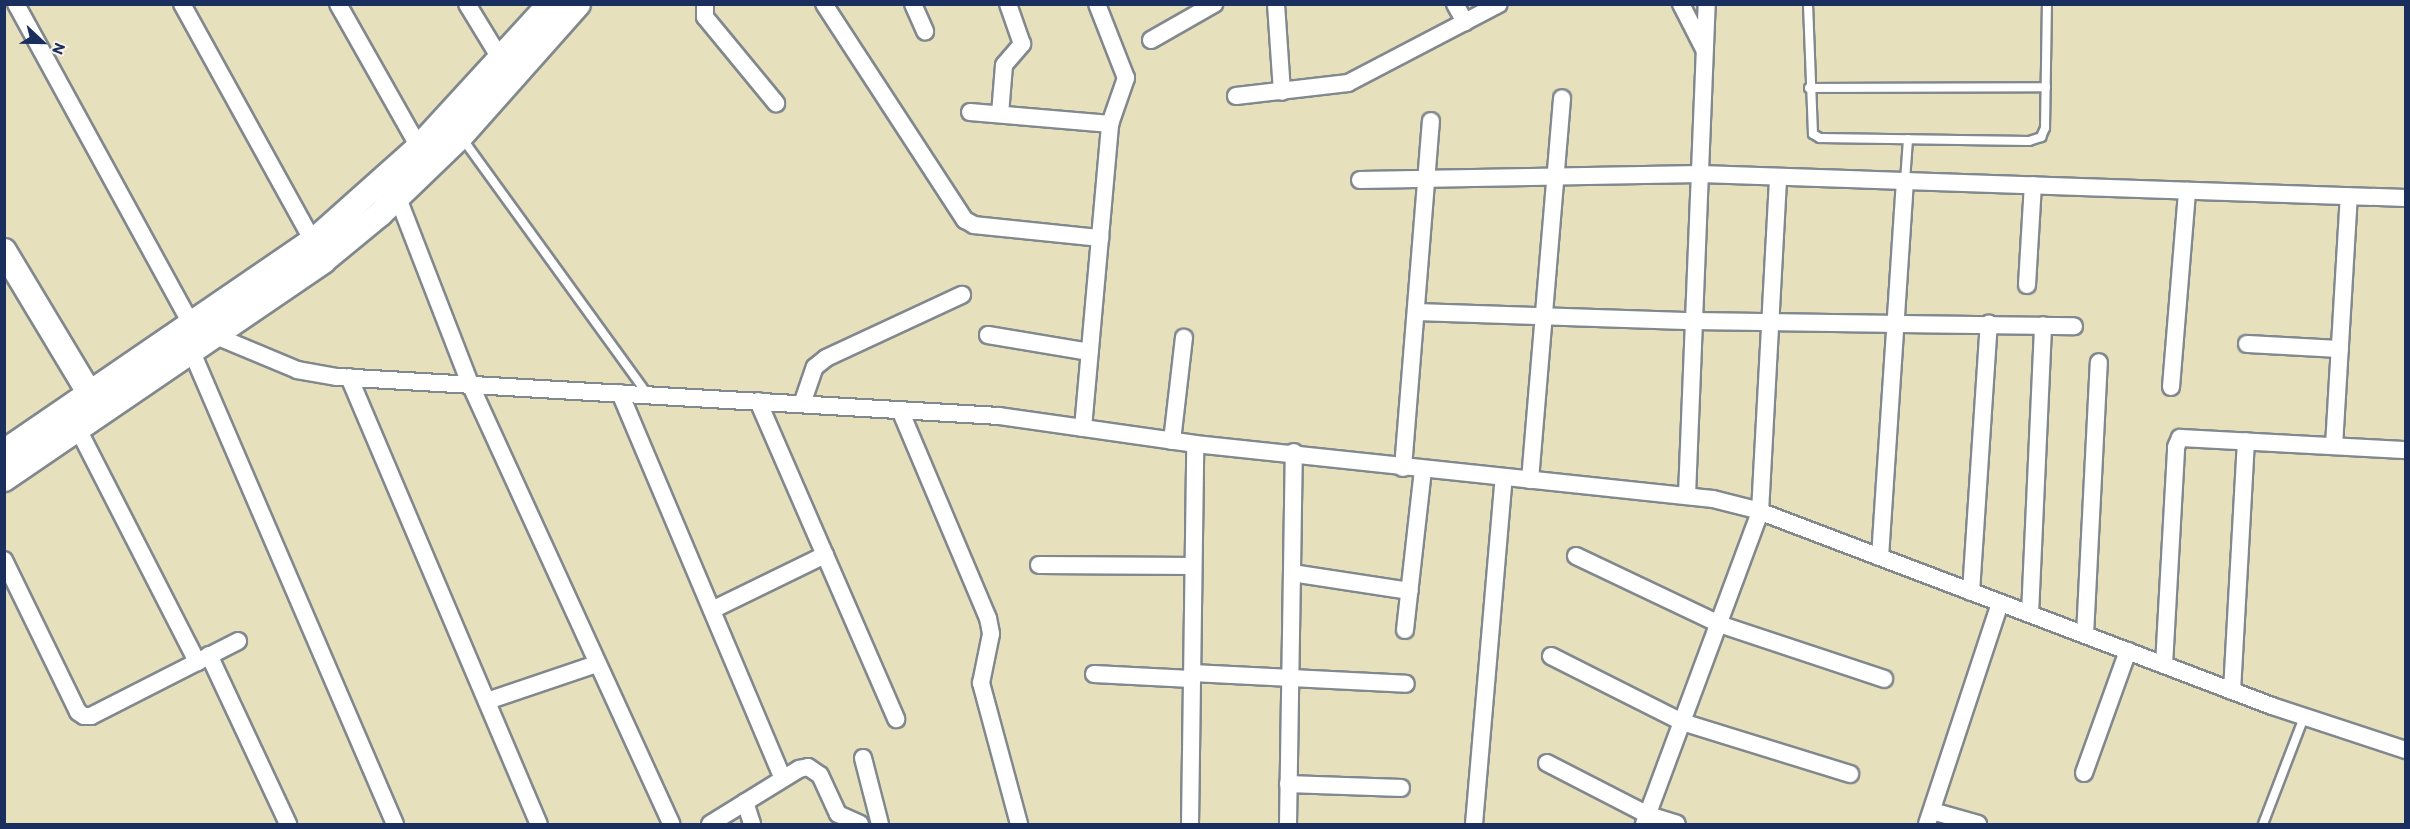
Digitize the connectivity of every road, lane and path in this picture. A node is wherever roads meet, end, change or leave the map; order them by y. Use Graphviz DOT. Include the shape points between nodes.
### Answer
graph roads {
  1 [pos="16,4"];
  2 [pos="182,4"];
  3 [pos="338,4"];
  4 [pos="467,4"];
  5 [pos="578,4"];
  6 [pos="705,4"];
  7 [pos="824,4"];
  8 [pos="913,4"];
  9 [pos="1008,4"];
  10 [pos="1097,4"];
  11 [pos="1276,4"];
  12 [pos="1455,4"];
  13 [pos="1499,4"];
  14 [pos="1681,4"];
  15 [pos="1707,4"];
  16 [pos="1808,4"];
  17 [pos="2048,4"];
  18 [pos="545,6"];
  19 [pos="1204,7"];
  20 [pos="1465,22"];
  21 [pos="925,31"];
  22 [pos="1150,40"];
  23 [pos="1705,52"];
  24 [pos="500,58"];
  25 [pos="2046,87"];
  26 [pos="1809,88"];
  27 [pos="1282,92"];
  28 [pos="1236,96"];
  29 [pos="1562,98"];
  30 [pos="776,103"];
  31 [pos="970,112"];
  32 [pos="1000,114"];
  33 [pos="1431,121"];
  34 [pos="1110,124"];
  35 [pos="461,136"];
  36 [pos="1908,139"];
  37 [pos="419,147"];
  38 [pos="1700,174"];
  39 [pos="1556,177"];
  40 [pos="1778,177"];
  41 [pos="1427,178"];
  42 [pos="1360,180"];
  43 [pos="1905,181"];
  44 [pos="2033,185"];
  45 [pos="2187,191"];
  46 [pos="2349,196"];
  47 [pos="398,198"];
  48 [pos="2406,198"];
  49 [pos="1100,238"];
  50 [pos="313,241"];
  51 [pos="4,251"];
  52 [pos="2027,285"];
  53 [pos="962,296"];
  54 [pos="1416,312"];
  55 [pos="1544,316"];
  56 [pos="1693,321"];
  57 [pos="1771,322"];
  58 [pos="1896,322"];
  59 [pos="1989,324"];
  60 [pos="2043,325"];
  61 [pos="2074,326"];
  62 [pos="988,335"];
  63 [pos="216,336"];
  64 [pos="189,337"];
  65 [pos="1184,338"];
  66 [pos="2247,344"];
  67 [pos="2340,349"];
  68 [pos="1090,352"];
  69 [pos="2099,362"];
  70 [pos="349,377"];
  71 [pos="470,384"];
  72 [pos="2171,387"];
  73 [pos="89,393"];
  74 [pos="620,393"];
  75 [pos="648,395"];
  76 [pos="758,401"];
  77 [pos="802,404"];
  78 [pos="900,410"];
  79 [pos="101,413"];
  80 [pos="1083,428"];
  81 [pos="78,429"];
  82 [pos="1172,441"];
  83 [pos="2246,441"];
  84 [pos="1195,444"];
  85 [pos="2334,446"];
  86 [pos="2405,450"];
  87 [pos="4,452"];
  88 [pos="1294,452"];
  89 [pos="1403,468"];
  90 [pos="1423,470"];
  91 [pos="1504,477"];
  92 [pos="4,479"];
  93 [pos="1530,480"];
  94 [pos="1687,495"];
  95 [pos="1760,512"];
  96 [pos="825,555"];
  97 [pos="1576,556"];
  98 [pos="1880,557"];
  99 [pos="4,560"];
  100 [pos="1039,565"];
  101 [pos="1193,566"];
  102 [pos="1292,573"];
  103 [pos="1410,591"];
  104 [pos="1971,592"];
  105 [pos="2000,603"];
  106 [pos="712,610"];
  107 [pos="2030,614"];
  108 [pos="1719,624"];
  109 [pos="1405,630"];
  110 [pos="2085,635"];
  111 [pos="238,641"];
  112 [pos="2128,651"];
  113 [pos="1551,656"];
  114 [pos="203,659"];
  115 [pos="596,664"];
  116 [pos="2164,665"];
  117 [pos="1094,674"];
  118 [pos="1191,676"];
  119 [pos="1290,677"];
  120 [pos="1884,679"];
  121 [pos="1406,684"];
  122 [pos="2232,691"];
  123 [pos="487,701"];
  124 [pos="2304,717"];
  125 [pos="896,719"];
  126 [pos="1682,722"];
  127 [pos="2406,750"];
  128 [pos="863,758"];
  129 [pos="1547,763"];
  130 [pos="2084,773"];
  131 [pos="1850,774"];
  132 [pos="783,778"];
  133 [pos="1288,784"];
  134 [pos="1401,788"];
  135 [pos="745,802"];
  136 [pos="1930,818"];
  137 [pos="1646,820"];
  138 [pos="880,824"];
  139 [pos="288,825"];
  140 [pos="395,825"];
  141 [pos="539,825"];
  142 [pos="671,825"];
  143 [pos="710,825"];
  144 [pos="752,825"];
  145 [pos="860,825"];
  146 [pos="874,825"];
  147 [pos="1019,825"];
  148 [pos="1190,825"];
  149 [pos="1288,825"];
  150 [pos="1474,825"];
  151 [pos="1677,825"];
  152 [pos="1978,825"];
  153 [pos="2263,825"];
  1 -- 64 [label="street"];
  2 -- 50 [label="street"];
  3 -- 37 [label="street"];
  4 -- 24 [label="street"];
  5 -- 35 [label="main road"];
  6 -- 30 [label="street" via="705,17"];
  7 -- 49 [label="street" via="965,220 974,225"];
  8 -- 21 [label="street"];
  9 -- 32 [label="street" via="1022,44 1004,65"];
  10 -- 34 [label="street" via="1126,78 1125,91"];
  11 -- 27 [label="street"];
  12 -- 20 [label="street"];
  13 -- 20 [label="street"];
  14 -- 23 [label="street"];
  15 -- 23 [label="street"];
  16 -- 26 [label="lane"];
  17 -- 25 [label="lane"];
  18 -- 24 [label="main road"];
  19 -- 22 [label="street"];
  20 -- 27 [label="street" via="1348,83"];
  23 -- 38 [label="street"];
  24 -- 37 [label="main road"];
  25 -- 26 [label="lane"];
  25 -- 36 [label="lane" via="2045,128 2041,137 2029,141"];
  26 -- 36 [label="lane" via="1811,126 1820,138"];
  27 -- 28 [label="street"];
  29 -- 39 [label="street"];
  31 -- 32 [label="street"];
  32 -- 34 [label="street"];
  33 -- 41 [label="street"];
  34 -- 49 [label="street"];
  35 -- 47 [label="main road"];
  35 -- 75 [label="lane"];
  36 -- 43 [label="lane"];
  37 -- 50 [label="main road"];
  38 -- 39 [label="street"];
  38 -- 40 [label="street"];
  38 -- 56 [label="street"];
  39 -- 41 [label="street"];
  39 -- 55 [label="street"];
  40 -- 43 [label="street"];
  40 -- 57 [label="street"];
  41 -- 42 [label="street"];
  41 -- 54 [label="street"];
  43 -- 44 [label="street"];
  43 -- 58 [label="street"];
  44 -- 45 [label="street"];
  44 -- 52 [label="street"];
  45 -- 46 [label="street"];
  45 -- 72 [label="street"];
  46 -- 48 [label="street"];
  46 -- 67 [label="street"];
  47 -- 63 [label="main road" via="323,261"];
  47 -- 71 [label="street"];
  49 -- 68 [label="street"];
  50 -- 64 [label="main road"];
  51 -- 73 [label="main road"];
  53 -- 77 [label="street" via="826,358 815,366"];
  54 -- 55 [label="street"];
  54 -- 89 [label="street"];
  55 -- 56 [label="street"];
  55 -- 93 [label="street"];
  56 -- 57 [label="street"];
  56 -- 94 [label="street"];
  57 -- 58 [label="street"];
  57 -- 95 [label="street"];
  58 -- 59 [label="street"];
  58 -- 98 [label="street"];
  59 -- 60 [label="street"];
  59 -- 104 [label="street"];
  60 -- 61 [label="street"];
  60 -- 107 [label="street"];
  62 -- 68 [label="street"];
  63 -- 64 [label="main road"];
  63 -- 70 [label="street" via="297,370"];
  64 -- 73 [label="main road"];
  64 -- 79 [label="main road"];
  64 -- 140 [label="street"];
  65 -- 82 [label="street"];
  66 -- 67 [label="street"];
  67 -- 85 [label="street"];
  68 -- 80 [label="street"];
  69 -- 110 [label="street"];
  70 -- 71 [label="street"];
  70 -- 123 [label="street"];
  71 -- 74 [label="street"];
  71 -- 115 [label="street"];
  73 -- 79 [label="main road"];
  73 -- 87 [label="main road"];
  74 -- 75 [label="street"];
  74 -- 106 [label="street"];
  75 -- 76 [label="street"];
  76 -- 77 [label="street"];
  76 -- 96 [label="street"];
  77 -- 78 [label="street"];
  78 -- 80 [label="street" via="999,416"];
  78 -- 147 [label="street" via="988,618 991,634 981,683"];
  79 -- 81 [label="main road"];
  80 -- 82 [label="street"];
  81 -- 92 [label="main road"];
  81 -- 114 [label="street"];
  82 -- 84 [label="street"];
  83 -- 85 [label="street"];
  83 -- 116 [label="street" via="2178,441"];
  83 -- 122 [label="street"];
  84 -- 88 [label="street"];
  84 -- 101 [label="street"];
  85 -- 86 [label="street"];
  88 -- 89 [label="street"];
  88 -- 102 [label="street"];
  89 -- 90 [label="street"];
  90 -- 91 [label="street"];
  90 -- 103 [label="street"];
  91 -- 93 [label="street"];
  91 -- 150 [label="street"];
  93 -- 94 [label="street"];
  94 -- 95 [label="street"];
  95 -- 98 [label="street"];
  95 -- 108 [label="street"];
  96 -- 106 [label="street"];
  96 -- 125 [label="street"];
  97 -- 108 [label="street"];
  98 -- 104 [label="street"];
  99 -- 114 [label="street" via="78,712 84,716 91,717"];
  100 -- 101 [label="street"];
  101 -- 118 [label="street"];
  102 -- 103 [label="street"];
  102 -- 119 [label="street"];
  103 -- 109 [label="street"];
  104 -- 105 [label="street"];
  105 -- 107 [label="street"];
  105 -- 136 [label="street"];
  106 -- 132 [label="street"];
  107 -- 110 [label="street"];
  108 -- 120 [label="street"];
  108 -- 126 [label="street"];
  110 -- 112 [label="street"];
  111 -- 114 [label="street"];
  112 -- 116 [label="street"];
  112 -- 130 [label="street"];
  113 -- 126 [label="street"];
  114 -- 139 [label="street"];
  115 -- 123 [label="street"];
  115 -- 142 [label="street"];
  116 -- 122 [label="street"];
  117 -- 118 [label="street"];
  118 -- 119 [label="street"];
  118 -- 148 [label="street"];
  119 -- 121 [label="street"];
  119 -- 133 [label="street"];
  122 -- 124 [label="street"];
  123 -- 141 [label="street"];
  124 -- 127 [label="street"];
  124 -- 153 [label="lane"];
  126 -- 131 [label="street"];
  126 -- 137 [label="street"];
  128 -- 138 [label="street"];
  129 -- 137 [label="street"];
  132 -- 135 [label="street"];
  132 -- 145 [label="street" via="807,767 820,775 838,814"];
  133 -- 134 [label="street"];
  133 -- 149 [label="street"];
  135 -- 143 [label="street"];
  135 -- 144 [label="street"];
  136 -- 152 [label="street"];
  137 -- 151 [label="street"];
  138 -- 146 [label="street"];
}
